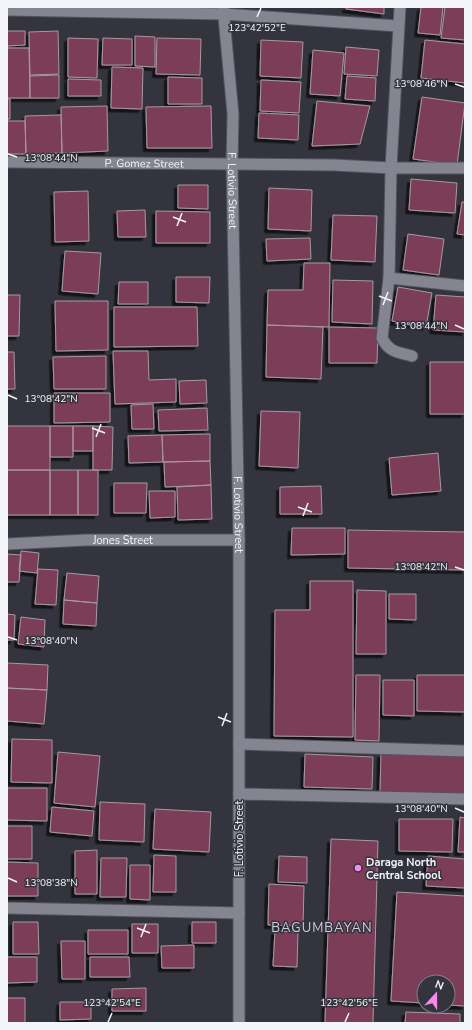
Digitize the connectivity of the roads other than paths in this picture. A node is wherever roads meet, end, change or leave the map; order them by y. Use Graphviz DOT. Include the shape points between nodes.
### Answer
graph roads {
  1 [pos="400,7"];
  2 [pos="7,10"];
  3 [pos="223,11"];
  4 [pos="398,26"];
  5 [pos="7,162"];
  6 [pos="232,164"];
  7 [pos="391,168"];
  8 [pos="465,168"];
  9 [pos="390,278"];
  10 [pos="465,286"];
  11 [pos="412,356"];
  12 [pos="239,540"];
  13 [pos="7,544"];
  14 [pos="239,744"];
  15 [pos="465,751"];
  16 [pos="239,794"];
  17 [pos="465,799"];
  18 [pos="7,908"];
  19 [pos="238,913"];
  20 [pos="239,1023"];
  1 -- 4 [label="street"];
  2 -- 3 [label="street"];
  3 -- 4 [label="street"];
  3 -- 6 [label="street, F. Lotivio Street" via="233,114"];
  4 -- 7 [label="street"];
  5 -- 6 [label="street, P. Gomez Street"];
  6 -- 7 [label="street, P. Gomez Street"];
  6 -- 12 [label="street, F. Lotivio Street"];
  7 -- 8 [label="street, P. Gomez Street"];
  7 -- 9 [label="street"];
  9 -- 10 [label="street"];
  9 -- 11 [label="street" via="382,338 392,351"];
  12 -- 13 [label="street, Jones Street" via="86,540"];
  12 -- 14 [label="street, F. Lotivio Street"];
  14 -- 15 [label="street"];
  14 -- 16 [label="street, F. Lotivio Street"];
  16 -- 17 [label="street"];
  16 -- 19 [label="street, F. Lotivio Street"];
  18 -- 19 [label="street"];
  19 -- 20 [label="street, F. Lotivio Street"];
}
